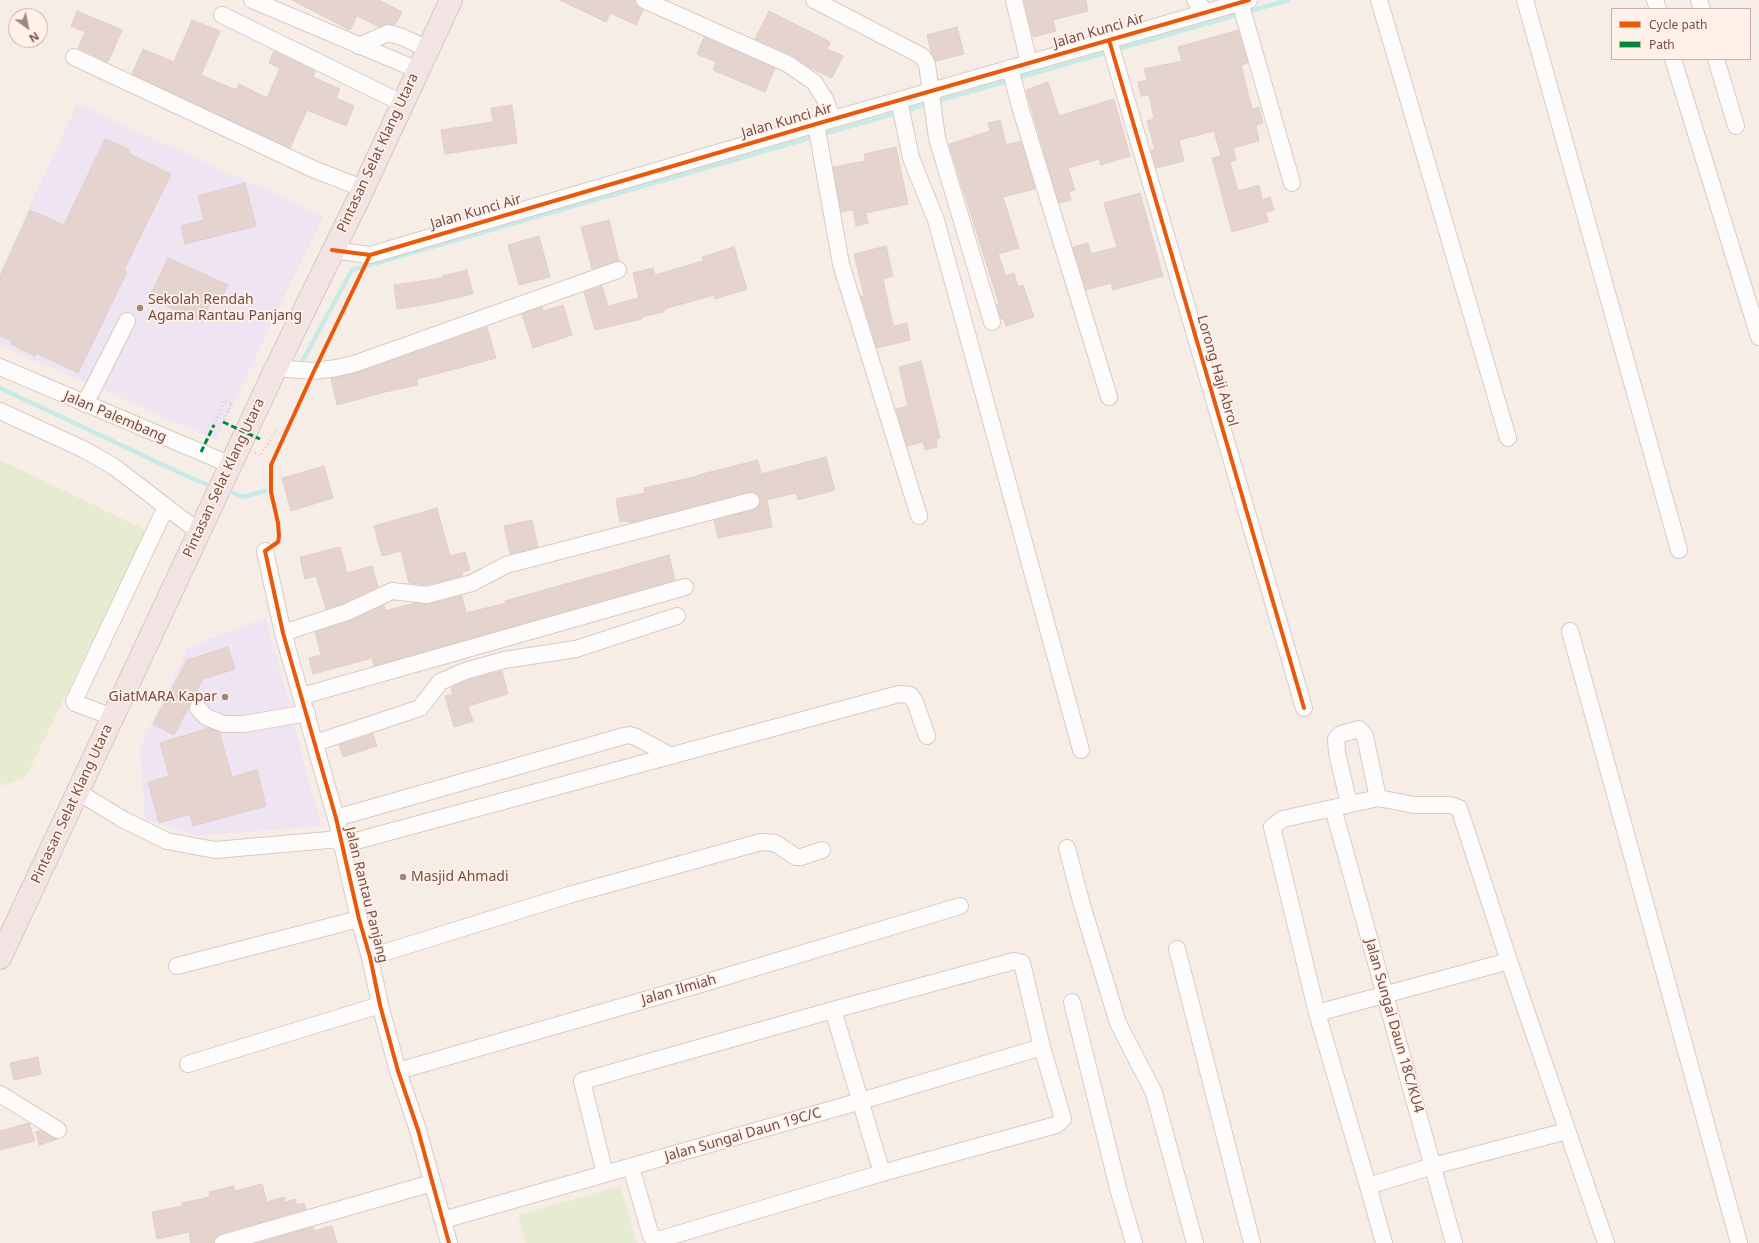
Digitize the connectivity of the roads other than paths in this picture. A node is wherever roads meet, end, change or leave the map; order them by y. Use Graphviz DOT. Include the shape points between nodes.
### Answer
graph roads {
  1 [pos="252,0"];
  2 [pos="451,0"];
  3 [pos="644,0"];
  4 [pos="814,0"];
  5 [pos="1014,0"];
  6 [pos="1195,0"];
  7 [pos="1379,0"];
  8 [pos="1525,0"];
  9 [pos="1244,7"];
  10 [pos="1206,12"];
  11 [pos="222,15"];
  12 [pos="359,46"];
  13 [pos="1111,47"];
  14 [pos="428,49"];
  15 [pos="74,57"];
  16 [pos="1673,60"];
  17 [pos="1716,60"];
  18 [pos="1029,62"];
  19 [pos="418,70"];
  20 [pos="1012,76"];
  21 [pos="933,98"];
  22 [pos="402,103"];
  23 [pos="901,108"];
  24 [pos="832,119"];
  25 [pos="1736,126"];
  26 [pos="817,131"];
  27 [pos="1292,183"];
  28 [pos="362,188"];
  29 [pos="332,250"];
  30 [pos="618,270"];
  31 [pos="127,321"];
  32 [pos="992,322"];
  33 [pos="1758,330"];
  34 [pos="0,367"];
  35 [pos="276,368"];
  36 [pos="1109,397"];
  37 [pos="85,404"];
  38 [pos="0,411"];
  39 [pos="1508,438"];
  40 [pos="231,465"];
  41 [pos="751,501"];
  42 [pos="166,507"];
  43 [pos="919,516"];
  44 [pos="199,532"];
  45 [pos="1679,550"];
  46 [pos="265,551"];
  47 [pos="685,587"];
  48 [pos="677,616"];
  49 [pos="1570,631"];
  50 [pos="283,633"];
  51 [pos="302,696"];
  52 [pos="198,708"];
  53 [pos="1304,708"];
  54 [pos="307,713"];
  55 [pos="112,717"];
  56 [pos="927,736"];
  57 [pos="315,743"];
  58 [pos="1081,750"];
  59 [pos="671,756"];
  60 [pos="78,792"];
  61 [pos="1378,798"];
  62 [pos="1349,804"];
  63 [pos="1333,808"];
  64 [pos="336,818"];
  65 [pos="340,842"];
  66 [pos="1067,848"];
  67 [pos="822,850"];
  68 [pos="960,906"];
  69 [pos="359,919"];
  70 [pos="1178,949"];
  71 [pos="370,957"];
  72 [pos="0,958"];
  73 [pos="1509,961"];
  74 [pos="177,966"];
  75 [pos="1385,995"];
  76 [pos="1072,1002"];
  77 [pos="380,1005"];
  78 [pos="833,1010"];
  79 [pos="1317,1013"];
  80 [pos="1042,1047"];
  81 [pos="188,1064"];
  82 [pos="398,1071"];
  83 [pos="0,1094"];
  84 [pos="861,1101"];
  85 [pos="58,1130"];
  86 [pos="1567,1131"];
  87 [pos="1433,1166"];
  88 [pos="631,1167"];
  89 [pos="882,1173"];
  90 [pos="605,1174"];
  91 [pos="432,1183"];
  92 [pos="1368,1186"];
  93 [pos="443,1220"];
  94 [pos="223,1243"];
  95 [pos="449,1243"];
  96 [pos="1134,1243"];
  97 [pos="1195,1243"];
  98 [pos="1252,1243"];
  99 [pos="1384,1243"];
  100 [pos="1454,1243"];
  101 [pos="1606,1243"];
  102 [pos="1739,1243"];
  1 -- 12 [label="street"];
  2 -- 14 [label="highway, Pintasan Selat Klang Utara"];
  3 -- 24 [label="street" via="788,64 814,82 825,99"];
  4 -- 21 [label="street" via="923,57 928,64"];
  5 -- 18 [label="street"];
  6 -- 10 [label="street"];
  7 -- 39 [label="street"];
  8 -- 45 [label="street"];
  9 -- 10 [label="street, Jalan Kunci Air"];
  9 -- 27 [label="street"];
  10 -- 13 [label="street, Jalan Kunci Air"];
  11 -- 22 [label="street"];
  12 -- 14 [label="street" via="388,33"];
  12 -- 19 [label="street"];
  13 -- 18 [label="street, Jalan Kunci Air"];
  13 -- 53 [label="street, Lorong Haji Abrol"];
  14 -- 19 [label="highway, Pintasan Selat Klang Utara"];
  15 -- 28 [label="street"];
  16 -- 33 [label="street"];
  17 -- 25 [label="street"];
  18 -- 20 [label="street, Jalan Kunci Air"];
  19 -- 22 [label="highway, Pintasan Selat Klang Utara"];
  20 -- 21 [label="street, Jalan Kunci Air"];
  20 -- 36 [label="street"];
  21 -- 23 [label="street, Jalan Kunci Air"];
  21 -- 32 [label="street" via="937,138"];
  22 -- 28 [label="highway, Pintasan Selat Klang Utara"];
  23 -- 24 [label="street, Jalan Kunci Air"];
  23 -- 58 [label="street" via="911,158 936,220"];
  24 -- 26 [label="street, Jalan Kunci Air"];
  26 -- 29 [label="street, Jalan Kunci Air" via="370,255"];
  26 -- 43 [label="street" via="841,264"];
  28 -- 29 [label="highway, Pintasan Selat Klang Utara"];
  29 -- 35 [label="highway, Pintasan Selat Klang Utara"];
  30 -- 35 [label="street" via="354,364 314,371"];
  31 -- 37 [label="street"];
  34 -- 37 [label="street, Jalan Palembang"];
  35 -- 40 [label="highway, Pintasan Selat Klang Utara"];
  37 -- 40 [label="street, Jalan Palembang"];
  38 -- 42 [label="street" via="101,459"];
  40 -- 44 [label="highway, Pintasan Selat Klang Utara"];
  41 -- 50 [label="street" via="506,565 472,583 426,595 392,591 347,612"];
  42 -- 44 [label="street"];
  42 -- 55 [label="street" via="74,701"];
  44 -- 55 [label="highway, Pintasan Selat Klang Utara"];
  46 -- 50 [label="street, Jalan Rantau Panjang"];
  47 -- 51 [label="street"];
  48 -- 57 [label="street" via="576,649 504,660 465,670 440,682 420,708"];
  49 -- 102 [label="street"];
  50 -- 51 [label="street, Jalan Rantau Panjang"];
  51 -- 54 [label="street, Jalan Rantau Panjang"];
  52 -- 54 [label="street" via="206,717 224,724 244,724"];
  54 -- 57 [label="street, Jalan Rantau Panjang"];
  55 -- 60 [label="highway, Pintasan Selat Klang Utara"];
  56 -- 59 [label="street" via="915,702 910,695 899,694"];
  57 -- 64 [label="street, Jalan Rantau Panjang"];
  59 -- 64 [label="street" via="636,737 624,736"];
  59 -- 65 [label="street"];
  60 -- 65 [label="street" via="124,820 167,840 215,850"];
  60 -- 72 [label="highway, Pintasan Selat Klang Utara"];
  61 -- 62 [label="street"];
  61 -- 62 [label="street" via="1365,736 1358,729 1341,734 1336,739"];
  61 -- 73 [label="street" via="1414,805 1450,805 1459,808"];
  62 -- 63 [label="street"];
  63 -- 75 [label="street, Jalan Sungai Daun 18C/KU4"];
  63 -- 79 [label="street" via="1283,819 1272,827"];
  64 -- 65 [label="street, Jalan Rantau Panjang"];
  65 -- 69 [label="street, Jalan Rantau Panjang"];
  66 -- 97 [label="street" via="1118,1023 1154,1092"];
  67 -- 71 [label="street" via="796,857 775,843 761,842 569,895"];
  68 -- 82 [label="street, Jalan Ilmiah"];
  69 -- 71 [label="street, Jalan Rantau Panjang"];
  69 -- 74 [label="street"];
  70 -- 98 [label="street"];
  71 -- 77 [label="street, Jalan Rantau Panjang"];
  73 -- 75 [label="street"];
  73 -- 86 [label="street"];
  75 -- 79 [label="street"];
  75 -- 87 [label="street, Jalan Sungai Daun 18C/KU4"];
  76 -- 96 [label="street"];
  77 -- 81 [label="street"];
  77 -- 82 [label="street, Jalan Rantau Panjang"];
  78 -- 80 [label="street" via="1014,960 1022,964"];
  78 -- 84 [label="street"];
  78 -- 90 [label="street" via="582,1082"];
  79 -- 92 [label="street"];
  80 -- 84 [label="street, Jalan Sungai Daun 19C/C"];
  80 -- 89 [label="street" via="1063,1119 1060,1123"];
  82 -- 91 [label="street, Jalan Rantau Panjang"];
  83 -- 85 [label="street"];
  84 -- 88 [label="street, Jalan Sungai Daun 19C/C"];
  84 -- 89 [label="street"];
  86 -- 87 [label="street"];
  86 -- 101 [label="street"];
  87 -- 92 [label="street"];
  87 -- 100 [label="street, Jalan Sungai Daun 18C/KU4"];
  88 -- 89 [label="street" via="651,1236 658,1240"];
  88 -- 90 [label="street, Jalan Sungai Daun 19C/C"];
  90 -- 93 [label="street, Jalan Sungai Daun 19C/C"];
  91 -- 93 [label="street, Jalan Rantau Panjang"];
  91 -- 94 [label="street"];
  92 -- 99 [label="street"];
  93 -- 95 [label="street, Jalan Rantau Panjang"];
}
